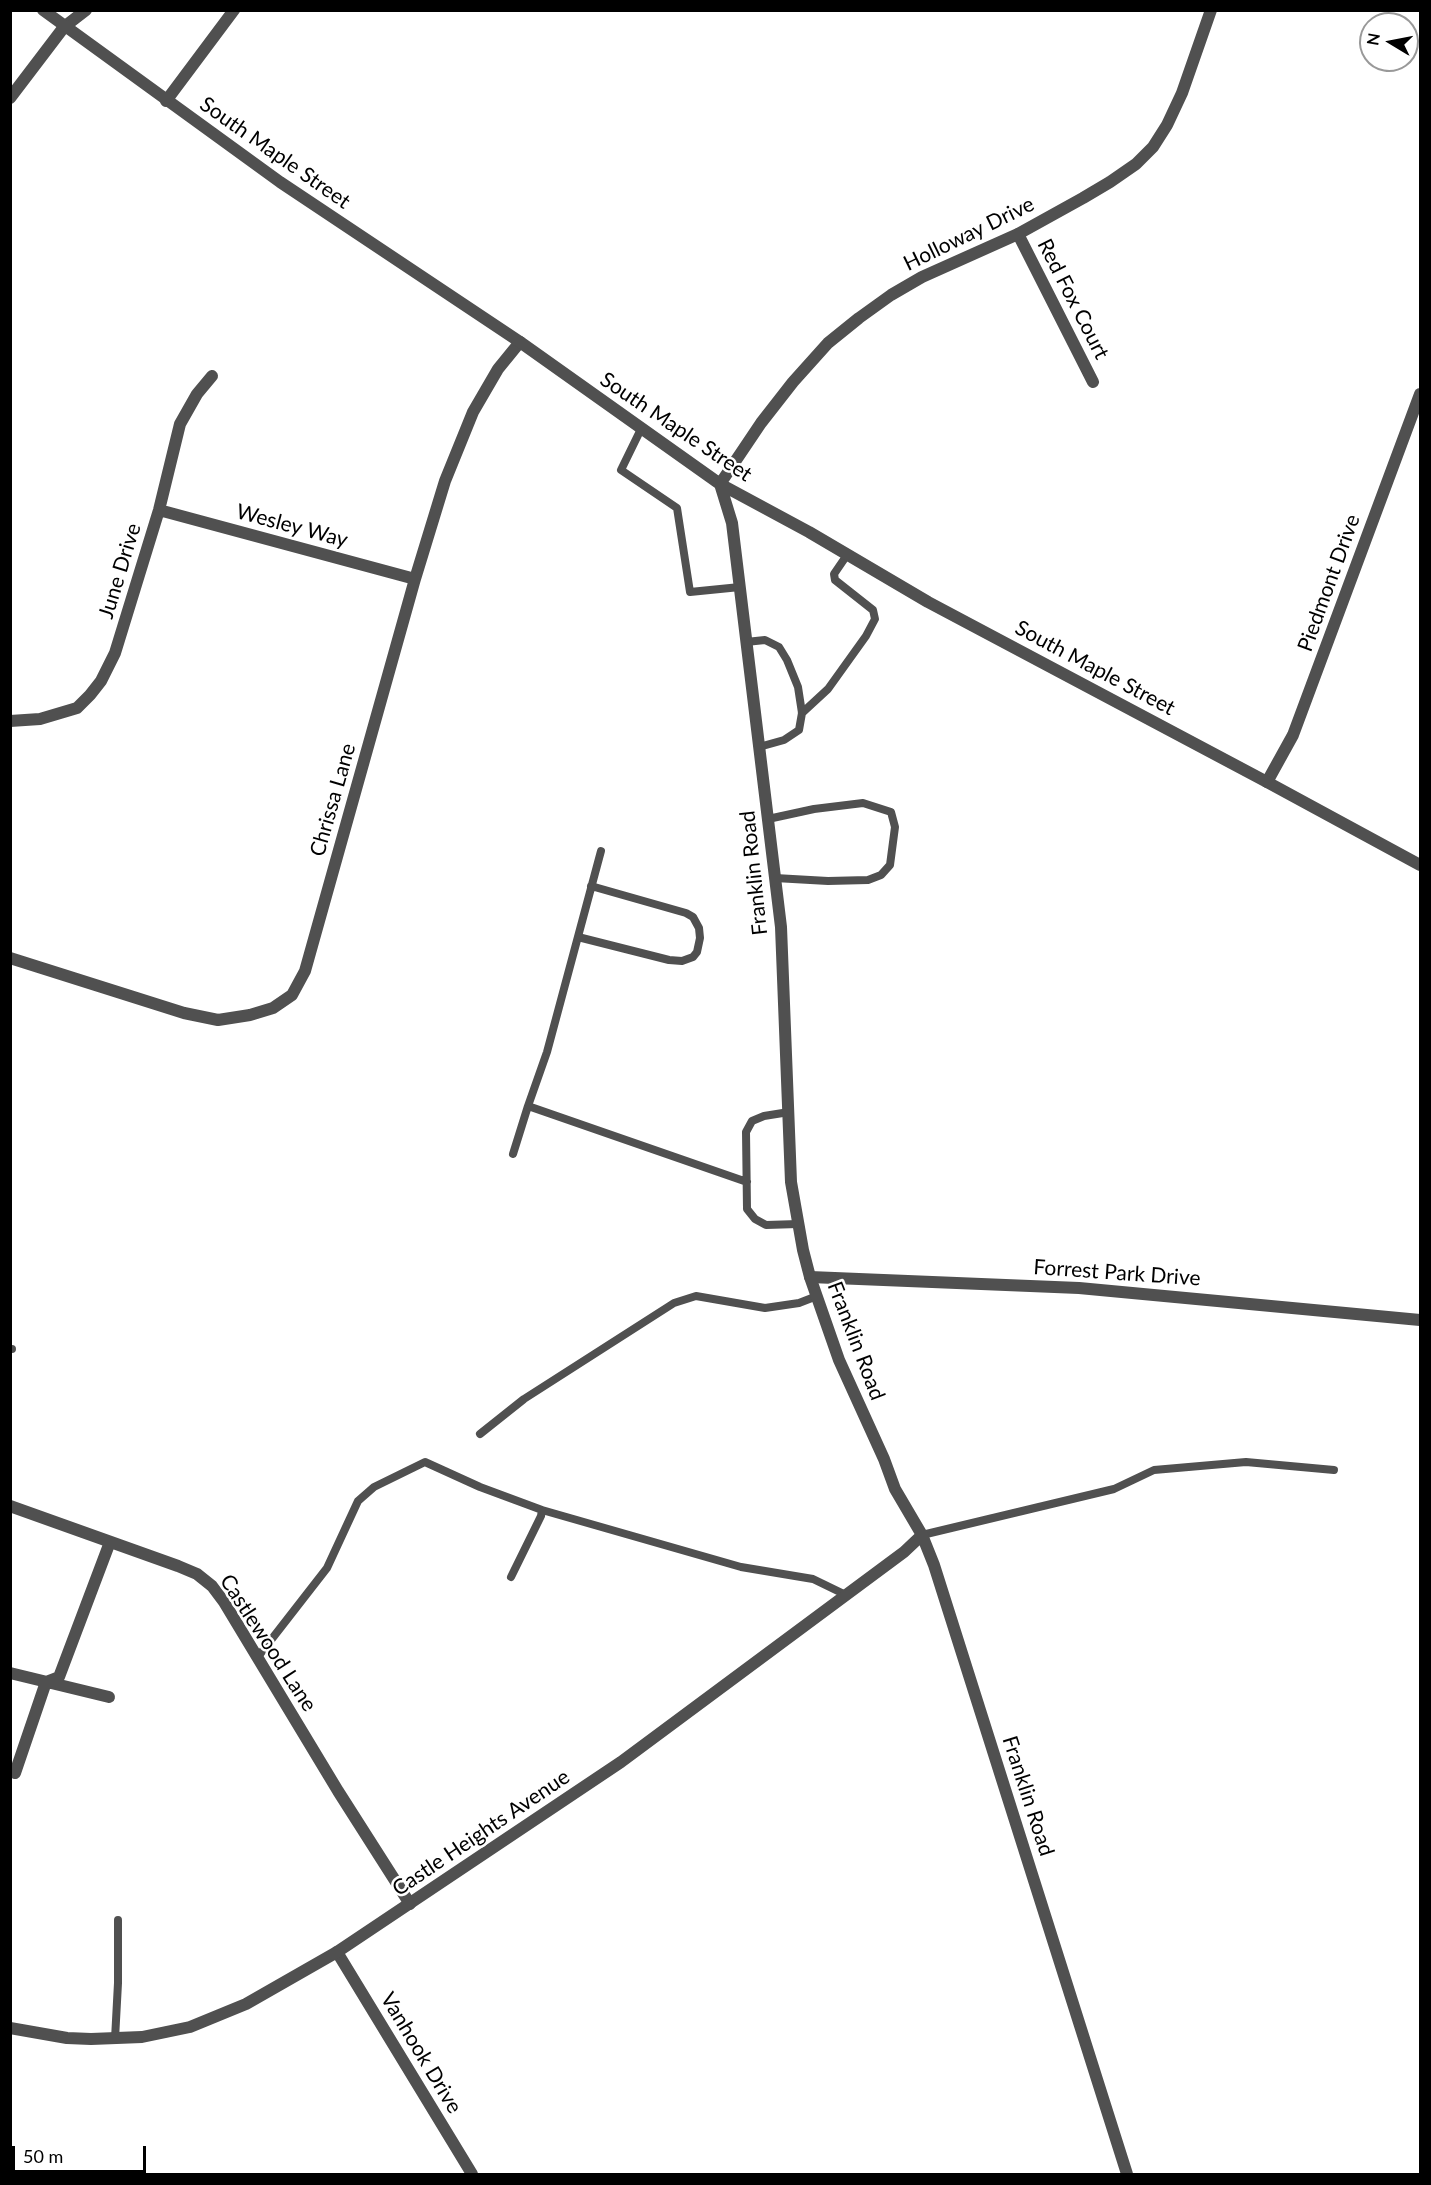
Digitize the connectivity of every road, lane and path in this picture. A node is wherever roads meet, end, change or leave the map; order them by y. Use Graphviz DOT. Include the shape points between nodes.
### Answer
graph roads {
  1 [pos="43,10"];
  2 [pos="86,10"];
  3 [pos="234,10"];
  4 [pos="1211,10"];
  5 [pos="64,27"];
  6 [pos="10,98"];
  7 [pos="166,101"];
  8 [pos="1018,234"];
  9 [pos="520,342"];
  10 [pos="212,376"];
  11 [pos="1093,382"];
  12 [pos="1420,394"];
  13 [pos="641,429"];
  14 [pos="720,484"];
  15 [pos="159,510"];
  16 [pos="847,555"];
  17 [pos="415,579"];
  18 [pos="740,587"];
  19 [pos="746,642"];
  20 [pos="802,713"];
  21 [pos="10,722"];
  22 [pos="759,747"];
  23 [pos="1268,782"];
  24 [pos="768,819"];
  25 [pos="601,851"];
  26 [pos="1420,865"];
  27 [pos="775,878"];
  28 [pos="591,886"];
  29 [pos="578,937"];
  30 [pos="10,958"];
  31 [pos="528,1106"];
  32 [pos="789,1112"];
  33 [pos="513,1154"];
  34 [pos="747,1182"];
  35 [pos="798,1224"];
  36 [pos="810,1277"];
  37 [pos="817,1296"];
  38 [pos="1420,1320"];
  39 [pos="480,1434"];
  40 [pos="1334,1470"];
  41 [pos="10,1506"];
  42 [pos="542,1510"];
  43 [pos="922,1535"];
  44 [pos="110,1542"];
  45 [pos="511,1577"];
  46 [pos="846,1595"];
  47 [pos="257,1658"];
  48 [pos="10,1673"];
  49 [pos="46,1683"];
  50 [pos="110,1697"];
  51 [pos="15,1773"];
  52 [pos="410,1904"];
  53 [pos="118,1920"];
  54 [pos="338,1952"];
  55 [pos="10,2028"];
  56 [pos="115,2039"];
  57 [pos="472,2175"];
  58 [pos="1127,2175"];
  1 -- 5 [label="street, South Maple Street"];
  2 -- 5 [label="street"];
  3 -- 7 [label="street"];
  4 -- 8 [label="street, Holloway Drive" via="1182,93 1153,147 1110,182"];
  5 -- 6 [label="street"];
  5 -- 7 [label="street, South Maple Street"];
  7 -- 9 [label="street, South Maple Street"];
  8 -- 11 [label="street, Red Fox Court"];
  8 -- 14 [label="street, Holloway Drive" via="891,295 828,343 760,423"];
  9 -- 13 [label="street, South Maple Street"];
  9 -- 17 [label="street, Chrissa Lane" via="498,369 473,412 445,481"];
  10 -- 15 [label="street, June Drive" via="180,424"];
  12 -- 23 [label="street, Piedmont Drive" via="1293,735"];
  13 -- 14 [label="street, South Maple Street"];
  13 -- 18 [label="lane" via="621,470 677,508 690,592"];
  14 -- 16 [label="street, South Maple Street"];
  14 -- 18 [label="street, Franklin Road" via="732,523"];
  15 -- 17 [label="street, Wesley Way"];
  15 -- 21 [label="street, June Drive" via="116,653 101,681 77,708 40,719"];
  16 -- 20 [label="lane" via="834,574 835,580 873,610 875,619 828,689"];
  16 -- 23 [label="street, South Maple Street"];
  17 -- 30 [label="street, Chrissa Lane" via="305,971 292,995 273,1008 218,1020 184,1013"];
  18 -- 19 [label="street, Franklin Road"];
  19 -- 20 [label="lane" via="765,640 779,647 798,687"];
  19 -- 22 [label="street, Franklin Road"];
  20 -- 22 [label="lane" via="799,730 784,740"];
  22 -- 24 [label="street, Franklin Road"];
  23 -- 26 [label="street, South Maple Street"];
  24 -- 27 [label="street, Franklin Road"];
  24 -- 27 [label="lane" via="862,803 891,812 895,827 890,865 881,875 868,880"];
  25 -- 28 [label="lane"];
  27 -- 32 [label="street, Franklin Road" via="781,927"];
  28 -- 29 [label="lane"];
  28 -- 29 [label="lane" via="693,917 699,928 697,952 682,961 669,960"];
  29 -- 31 [label="lane"];
  31 -- 33 [label="lane"];
  31 -- 34 [label="lane"];
  32 -- 34 [label="lane" via="752,1121 746,1132"];
  32 -- 35 [label="street, Franklin Road" via="791,1182"];
  34 -- 35 [label="lane" via="747,1209 755,1219 766,1225"];
  35 -- 36 [label="street, Franklin Road"];
  36 -- 37 [label="street, Franklin Road"];
  36 -- 38 [label="street, Forrest Park Drive" via="1079,1288"];
  37 -- 39 [label="lane" via="765,1308 696,1296 674,1303 524,1400"];
  37 -- 43 [label="street, Franklin Road" via="838,1360 895,1489"];
  40 -- 43 [label="lane" via="1246,1462 1154,1470 1114,1489"];
  41 -- 44 [label="street, Castlewood Lane"];
  42 -- 45 [label="lane"];
  42 -- 46 [label="lane" via="741,1567 813,1579"];
  42 -- 47 [label="lane" via="425,1462 374,1487 358,1501 327,1568"];
  43 -- 46 [label="street, Castle Heights Avenue"];
  43 -- 58 [label="street, Franklin Road"];
  44 -- 47 [label="street, Castlewood Lane" via="197,1574 224,1602"];
  44 -- 49 [label="street" via="59,1677"];
  46 -- 52 [label="street, Castle Heights Avenue" via="621,1762"];
  47 -- 52 [label="street, Castlewood Lane"];
  48 -- 49 [label="street"];
  49 -- 50 [label="street"];
  49 -- 51 [label="street"];
  52 -- 54 [label="street, Castle Heights Avenue"];
  53 -- 56 [label="lane"];
  54 -- 56 [label="street, Castle Heights Avenue" via="217,2017 165,2033"];
  54 -- 57 [label="street, Vanhook Drive"];
  55 -- 56 [label="street, Castle Heights Avenue" via="67,2038"];
}
